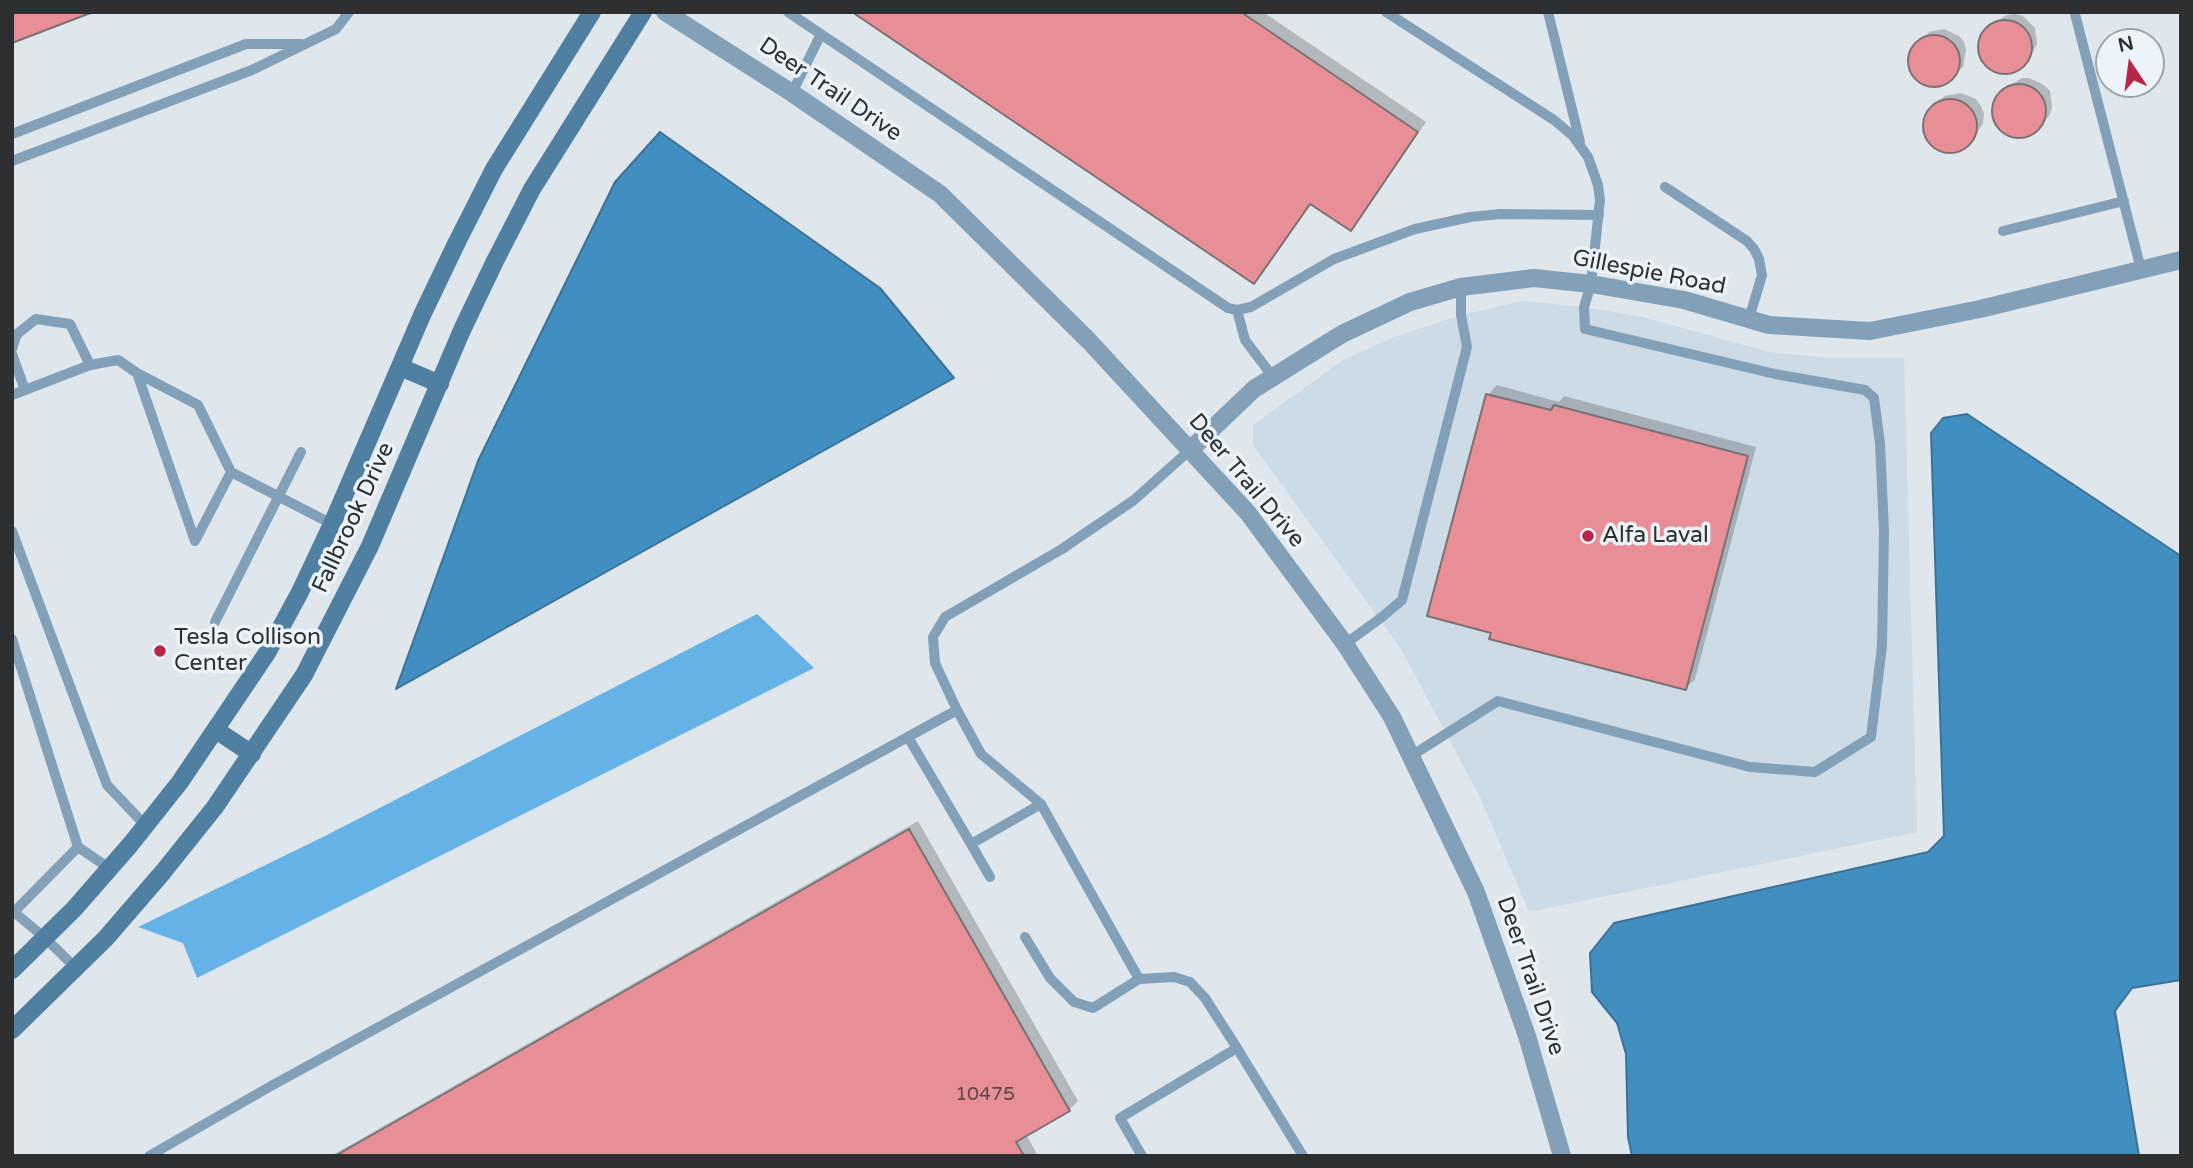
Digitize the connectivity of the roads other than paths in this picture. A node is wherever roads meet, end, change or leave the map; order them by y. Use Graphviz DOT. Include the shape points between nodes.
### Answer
graph roads {
  1 [pos="349,12"];
  2 [pos="592,12"];
  3 [pos="643,12"];
  4 [pos="665,12"];
  5 [pos="788,12"];
  6 [pos="1387,12"];
  7 [pos="1548,12"];
  8 [pos="2075,14"];
  9 [pos="821,34"];
  10 [pos="304,44"];
  11 [pos="792,93"];
  12 [pos="12,134"];
  13 [pos="1582,148"];
  14 [pos="12,161"];
  15 [pos="1665,187"];
  16 [pos="2124,201"];
  17 [pos="1599,215"];
  18 [pos="2003,231"];
  19 [pos="2181,260"];
  20 [pos="2141,270"];
  21 [pos="1591,284"];
  22 [pos="1461,287"];
  23 [pos="1237,310"];
  24 [pos="1749,319"];
  25 [pos="12,351"];
  26 [pos="90,365"];
  27 [pos="400,368"];
  28 [pos="137,373"];
  29 [pos="1273,377"];
  30 [pos="440,384"];
  31 [pos="25,390"];
  32 [pos="12,395"];
  33 [pos="1190,450"];
  34 [pos="301,452"];
  35 [pos="231,472"];
  36 [pos="279,497"];
  37 [pos="332,524"];
  38 [pos="12,531"];
  39 [pos="215,622"];
  40 [pos="12,639"];
  41 [pos="1345,645"];
  42 [pos="957,710"];
  43 [pos="216,730"];
  44 [pos="908,737"];
  45 [pos="251,754"];
  46 [pos="1411,756"];
  47 [pos="1041,804"];
  48 [pos="145,825"];
  49 [pos="971,844"];
  50 [pos="78,847"];
  51 [pos="109,868"];
  52 [pos="990,877"];
  53 [pos="13,912"];
  54 [pos="1025,937"];
  55 [pos="45,938"];
  56 [pos="76,968"];
  57 [pos="12,971"];
  58 [pos="1139,979"];
  59 [pos="12,1030"];
  60 [pos="1237,1048"];
  61 [pos="149,1156"];
  62 [pos="1142,1156"];
  63 [pos="1303,1156"];
  64 [pos="1562,1156"];
  1 -- 10 [label="lane" via="336,29"];
  2 -- 27 [label="main road, Fallbrook Drive" via="495,169 428,301"];
  3 -- 30 [label="main road, Fallbrook Drive" via="532,189"];
  4 -- 11 [label="street, Deer Trail Drive"];
  5 -- 9 [label="lane"];
  6 -- 13 [label="lane" via="1554,120"];
  7 -- 13 [label="lane"];
  8 -- 16 [label="lane"];
  9 -- 11 [label="lane"];
  9 -- 23 [label="lane"];
  10 -- 12 [label="lane" via="246,44"];
  10 -- 14 [label="lane" via="252,70"];
  11 -- 33 [label="street, Deer Trail Drive" via="940,194 1089,341"];
  13 -- 17 [label="lane" via="1598,185"];
  15 -- 24 [label="lane" via="1754,249 1762,275"];
  16 -- 18 [label="lane"];
  16 -- 20 [label="lane"];
  17 -- 21 [label="lane"];
  17 -- 23 [label="lane" via="1500,214 1415,229 1334,260 1251,307"];
  19 -- 20 [label="street, Gillespie Road"];
  20 -- 24 [label="street, Gillespie Road" via="1870,331 1769,325"];
  21 -- 22 [label="street, Gillespie Road" via="1534,278"];
  21 -- 24 [label="street, Gillespie Road" via="1684,300"];
  21 -- 46 [label="lane" via="1584,307 1585,329 1774,374 1865,390 1874,398 1884,531 1882,646 1871,737 1815,772 1750,767 1498,701"];
  22 -- 29 [label="street, Gillespie Road" via="1410,302 1342,334"];
  22 -- 41 [label="lane" via="1467,347 1402,600"];
  23 -- 29 [label="lane" via="1245,340"];
  25 -- 26 [label="lane" via="17,334 36,319 70,324"];
  25 -- 31 [label="lane"];
  26 -- 28 [label="lane" via="118,360"];
  26 -- 31 [label="lane"];
  27 -- 30 [label="main road"];
  27 -- 37 [label="main road, Fallbrook Drive"];
  28 -- 35 [label="lane" via="198,405"];
  28 -- 35 [label="lane" via="195,541"];
  29 -- 33 [label="street, Gillespie Road" via="1254,389"];
  30 -- 45 [label="main road, Fallbrook Drive" via="338,611 304,675"];
  31 -- 32 [label="lane"];
  33 -- 41 [label="street, Deer Trail Drive" via="1248,513"];
  33 -- 42 [label="lane" via="1133,500 1062,549 945,617 933,637 936,663"];
  34 -- 36 [label="lane"];
  35 -- 36 [label="lane"];
  36 -- 37 [label="lane"];
  36 -- 39 [label="lane"];
  37 -- 43 [label="main road, Fallbrook Drive" via="267,653"];
  38 -- 48 [label="lane" via="107,785"];
  40 -- 50 [label="lane"];
  41 -- 46 [label="street, Deer Trail Drive" via="1392,717"];
  42 -- 44 [label="lane"];
  42 -- 47 [label="lane" via="981,754"];
  43 -- 45 [label="main road"];
  43 -- 48 [label="main road, Fallbrook Drive"];
  44 -- 49 [label="lane"];
  44 -- 61 [label="lane"];
  45 -- 56 [label="main road, Fallbrook Drive" via="163,872"];
  46 -- 64 [label="street, Deer Trail Drive" via="1476,892 1527,1036"];
  47 -- 49 [label="lane"];
  47 -- 58 [label="lane"];
  48 -- 51 [label="main road, Fallbrook Drive"];
  49 -- 52 [label="lane"];
  50 -- 51 [label="lane"];
  50 -- 53 [label="lane"];
  51 -- 55 [label="main road, Fallbrook Drive"];
  53 -- 55 [label="lane"];
  54 -- 58 [label="lane" via="1050,978 1074,1002 1093,1008"];
  55 -- 56 [label="lane"];
  55 -- 57 [label="main road, Fallbrook Drive"];
  56 -- 59 [label="main road, Fallbrook Drive"];
  58 -- 60 [label="lane" via="1174,976 1190,982"];
  60 -- 62 [label="lane" via="1120,1118"];
  60 -- 63 [label="lane"];
}
